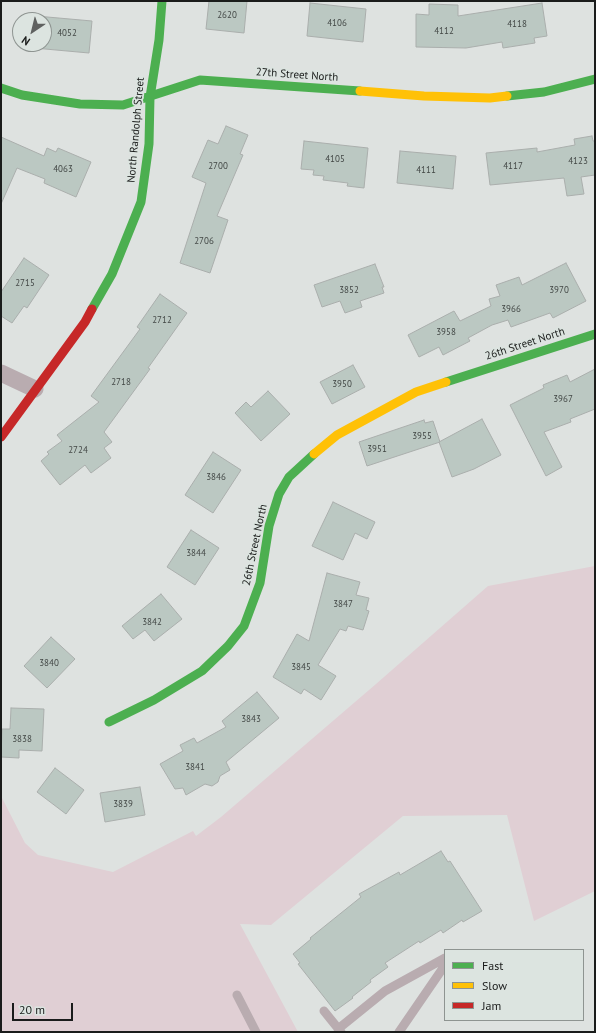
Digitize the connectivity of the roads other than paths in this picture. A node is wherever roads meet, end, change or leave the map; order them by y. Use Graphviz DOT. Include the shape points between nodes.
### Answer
graph roads {
  1 [pos="162,1"];
  2 [pos="595,79"];
  3 [pos="1,88"];
  4 [pos="150,97"];
  5 [pos="595,334"];
  6 [pos="1,374"];
  7 [pos="35,389"];
  8 [pos="1,437"];
  9 [pos="109,722"];
  10 [pos="444,959"];
  11 [pos="444,966"];
  12 [pos="237,995"];
  13 [pos="324,1011"];
  14 [pos="340,1030"];
  15 [pos="256,1032"];
  16 [pos="399,1032"];
  1 -- 4 [label="street, North Randolph Street"];
  2 -- 4 [label="street, 27th Street North" via="544,92 490,98 424,96 200,80"];
  3 -- 4 [label="street, 27th Street North" via="22,95 80,104 123,105"];
  4 -- 7 [label="street, North Randolph Street" via="149,144 141,202 129,233 112,274 85,322"];
  5 -- 9 [label="street, 26th Street North" via="416,392 337,435 319,449 289,478 279,494 269,526 260,583 244,626 202,671 154,700"];
  6 -- 7 [label="street"];
  7 -- 8 [label="street, North Randolph Street"];
  10 -- 14 [label="lane" via="385,991"];
  11 -- 16 [label="lane"];
  12 -- 15 [label="lane"];
  13 -- 14 [label="lane"];
}
